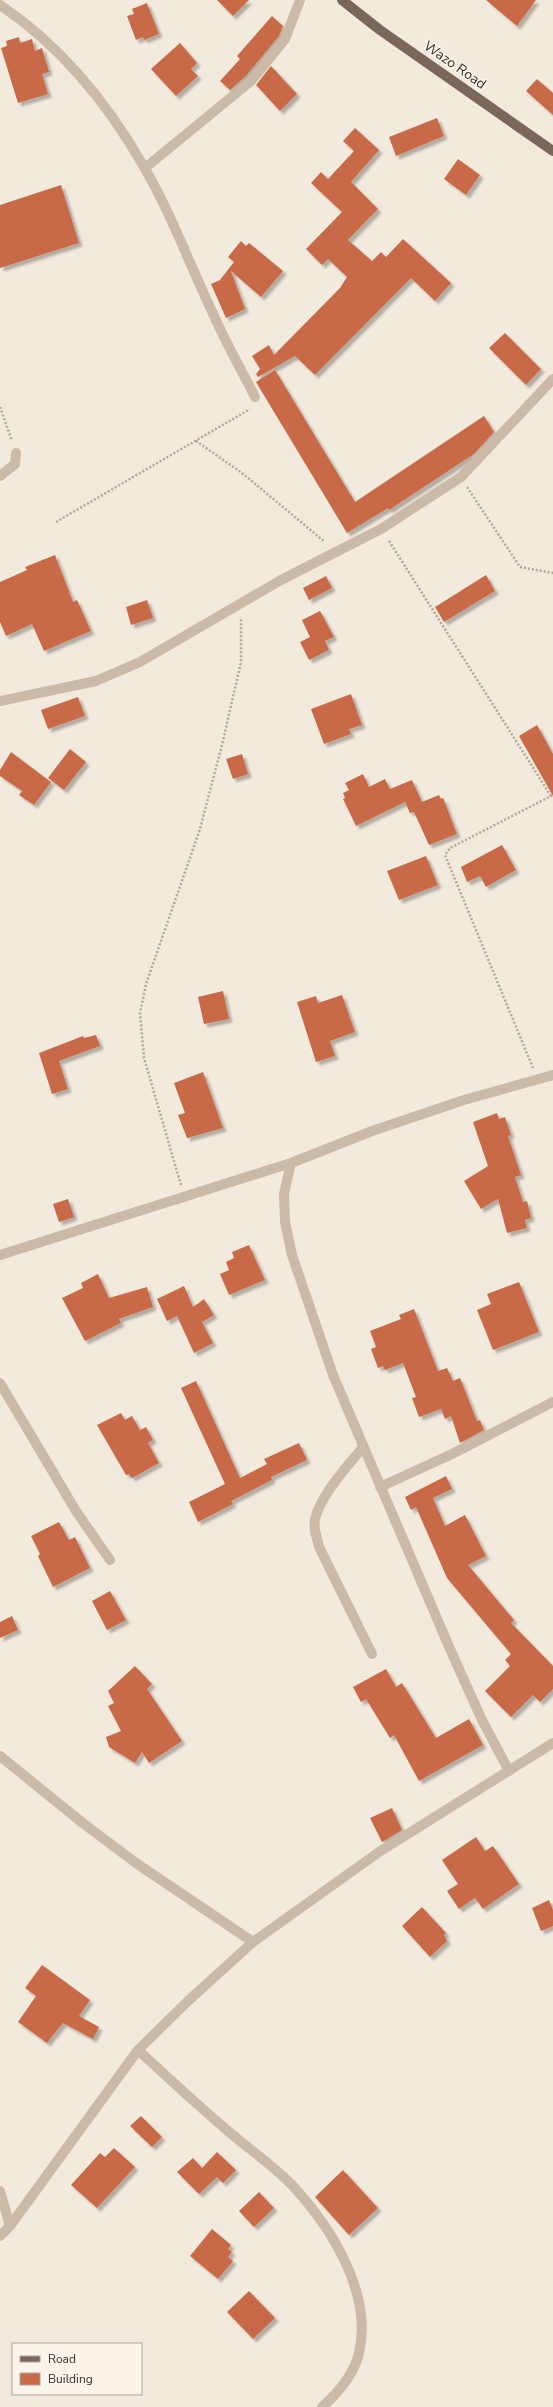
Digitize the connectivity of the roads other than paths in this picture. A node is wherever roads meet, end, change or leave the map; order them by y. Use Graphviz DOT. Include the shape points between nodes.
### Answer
graph roads {
  1 [pos="300,0"];
  2 [pos="342,0"];
  3 [pos="0,5"];
  4 [pos="553,151"];
  5 [pos="145,168"];
  6 [pos="553,379"];
  7 [pos="255,397"];
  8 [pos="16,453"];
  9 [pos="0,476"];
  10 [pos="0,701"];
  11 [pos="553,1075"];
  12 [pos="291,1163"];
  13 [pos="0,1255"];
  14 [pos="0,1383"];
  15 [pos="553,1402"];
  16 [pos="363,1447"];
  17 [pos="380,1487"];
  18 [pos="110,1560"];
  19 [pos="372,1654"];
  20 [pos="553,1743"];
  21 [pos="0,1756"];
  22 [pos="509,1771"];
  23 [pos="253,1942"];
  24 [pos="138,2050"];
  25 [pos="0,2191"];
  26 [pos="10,2226"];
  27 [pos="0,2236"];
  28 [pos="322,2407"];
  1 -- 5 [label="street" via="285,39 251,81"];
  2 -- 4 [label="main road, Wazo Road" via="386,35"];
  3 -- 5 [label="street" via="61,54 92,89"];
  5 -- 7 [label="street" via="215,319"];
  6 -- 10 [label="street" via="461,477 381,529 281,580 140,662 96,681"];
  8 -- 9 [label="street" via="15,464"];
  11 -- 12 [label="street" via="536,1078 372,1131"];
  12 -- 13 [label="street"];
  12 -- 16 [label="street" via="284,1194 285,1222 292,1255 333,1375"];
  14 -- 18 [label="street" via="76,1511"];
  15 -- 17 [label="street" via="452,1454"];
  16 -- 17 [label="street"];
  16 -- 19 [label="street" via="322,1503 315,1519 315,1533 320,1549"];
  17 -- 22 [label="street" via="482,1720"];
  20 -- 22 [label="street"];
  21 -- 23 [label="street" via="136,1863"];
  22 -- 23 [label="street" via="379,1852"];
  23 -- 24 [label="street"];
  24 -- 26 [label="street"];
  24 -- 28 [label="street" via="250,2151 291,2184 314,2210 334,2239 351,2276 362,2320 359,2354 345,2383"];
  25 -- 26 [label="street"];
  26 -- 27 [label="street"];
}
